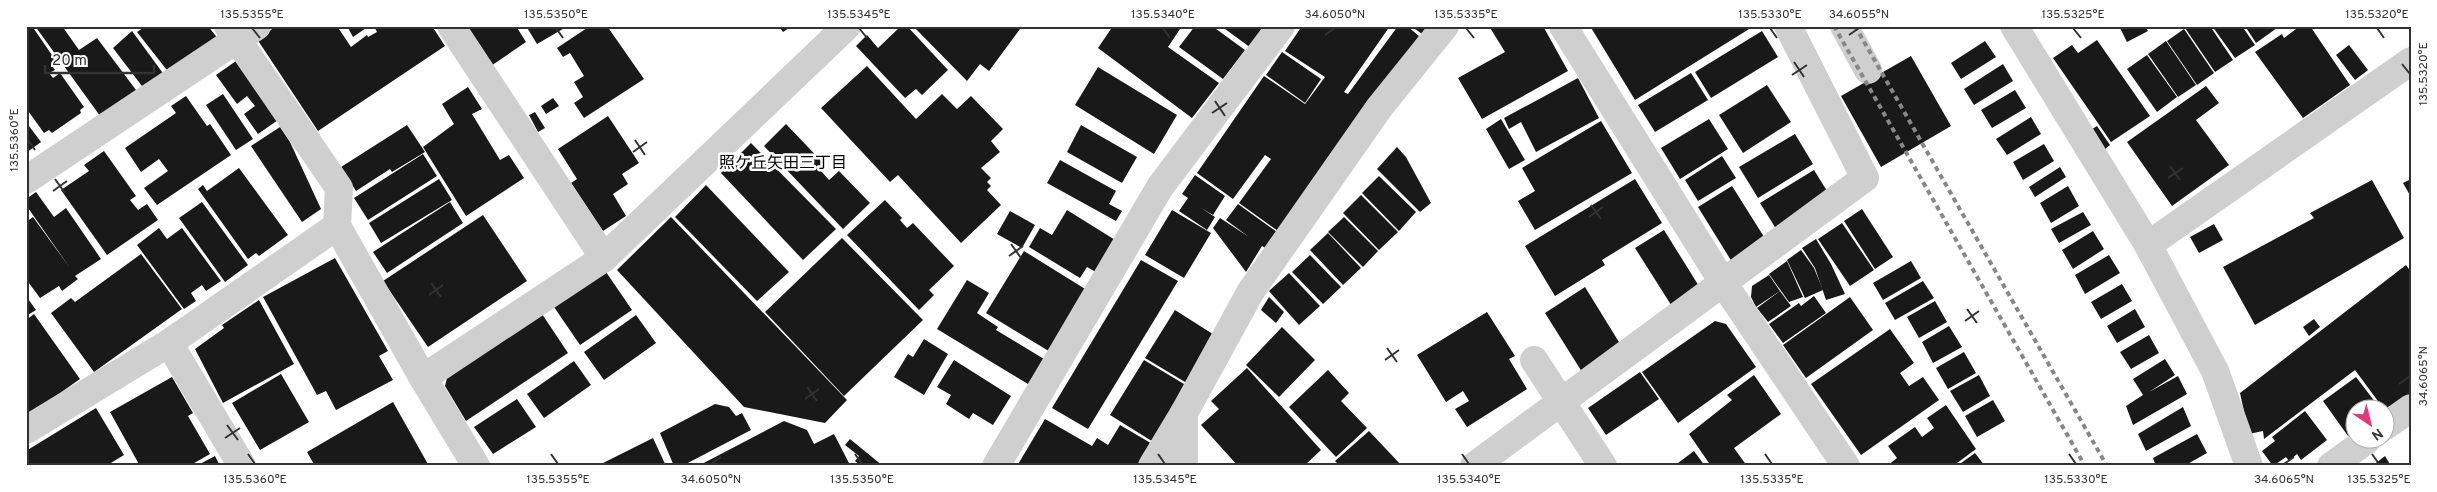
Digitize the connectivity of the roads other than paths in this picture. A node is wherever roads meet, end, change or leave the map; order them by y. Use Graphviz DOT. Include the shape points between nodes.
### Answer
graph roads {
  1 [pos="451,26"];
  2 [pos="848,26"];
  3 [pos="1281,26"];
  4 [pos="1445,26"];
  5 [pos="1563,26"];
  6 [pos="1788,26"];
  7 [pos="1844,26"];
  8 [pos="2014,26"];
  9 [pos="241,31"];
  10 [pos="2411,62"];
  11 [pos="1868,70"];
  12 [pos="26,180"];
  13 [pos="337,226"];
  14 [pos="2148,245"];
  15 [pos="604,258"];
  16 [pos="1724,284"];
  17 [pos="169,344"];
  18 [pos="1534,360"];
  19 [pos="422,378"];
  20 [pos="1562,402"];
  21 [pos="2411,408"];
  22 [pos="1184,413"];
  23 [pos="2394,420"];
  24 [pos="26,430"];
  25 [pos="2353,450"];
  26 [pos="242,466"];
  27 [pos="476,466"];
  28 [pos="996,466"];
  29 [pos="1152,466"];
  30 [pos="1184,466"];
  31 [pos="1474,466"];
  32 [pos="1603,466"];
  33 [pos="1846,466"];
  34 [pos="2249,466"];
  35 [pos="2331,466"];
  1 -- 15 [label="street"];
  2 -- 15 [label="street"];
  3 -- 28 [label="street" via="1160,187"];
  4 -- 22 [label="street" via="1379,108 1251,291"];
  5 -- 16 [label="street"];
  6 -- 16 [label="street" via="1865,178"];
  7 -- 11 [label="street"];
  8 -- 14 [label="street"];
  9 -- 12 [label="street"];
  9 -- 13 [label="street" via="339,188"];
  10 -- 14 [label="street"];
  13 -- 17 [label="street"];
  13 -- 19 [label="street"];
  14 -- 34 [label="street" via="2215,372"];
  15 -- 19 [label="street"];
  16 -- 20 [label="street"];
  16 -- 33 [label="street"];
  17 -- 24 [label="street"];
  17 -- 26 [label="street"];
  18 -- 20 [label="street"];
  19 -- 27 [label="street"];
  20 -- 31 [label="street"];
  20 -- 32 [label="street"];
  21 -- 23 [label="street"];
  22 -- 29 [label="street"];
  22 -- 30 [label="street"];
  25 -- 35 [label="street"];
}
